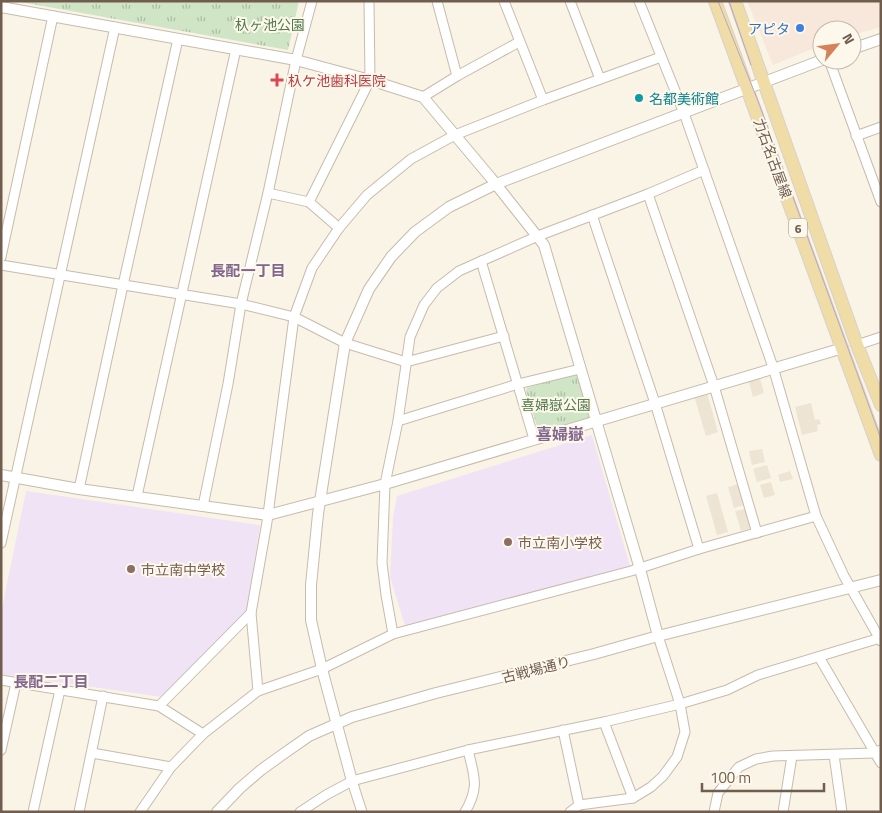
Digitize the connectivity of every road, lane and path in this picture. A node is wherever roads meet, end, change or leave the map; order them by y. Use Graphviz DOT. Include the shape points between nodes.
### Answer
graph roads {
  1 [pos="312,1"];
  2 [pos="368,1"];
  3 [pos="436,1"];
  4 [pos="504,1"];
  5 [pos="570,1"];
  6 [pos="640,1"];
  7 [pos="715,1"];
  8 [pos="735,1"];
  9 [pos="1,7"];
  10 [pos="53,16"];
  11 [pos="115,27"];
  12 [pos="178,38"];
  13 [pos="881,39"];
  14 [pos="519,42"];
  15 [pos="862,46"];
  16 [pos="236,49"];
  17 [pos="661,57"];
  18 [pos="296,60"];
  19 [pos="812,64"];
  20 [pos="833,70"];
  21 [pos="457,76"];
  22 [pos="600,79"];
  23 [pos="370,80"];
  24 [pos="764,82"];
  25 [pos="747,89"];
  26 [pos="423,97"];
  27 [pos="543,100"];
  28 [pos="684,113"];
  29 [pos="881,127"];
  30 [pos="455,135"];
  31 [pos="856,136"];
  32 [pos="704,170"];
  33 [pos="496,184"];
  34 [pos="268,193"];
  35 [pos="648,194"];
  36 [pos="309,202"];
  37 [pos="881,202"];
  38 [pos="592,215"];
  39 [pos="340,228"];
  40 [pos="538,236"];
  41 [pos="1,257"];
  42 [pos="482,261"];
  43 [pos="1,265"];
  44 [pos="60,275"];
  45 [pos="123,285"];
  46 [pos="182,294"];
  47 [pos="242,304"];
  48 [pos="294,317"];
  49 [pos="504,336"];
  50 [pos="881,337"];
  51 [pos="345,343"];
  52 [pos="857,345"];
  53 [pos="842,348"];
  54 [pos="406,362"];
  55 [pos="773,367"];
  56 [pos="580,369"];
  57 [pos="518,384"];
  58 [pos="714,386"];
  59 [pos="655,403"];
  60 [pos="881,405"];
  61 [pos="398,421"];
  62 [pos="595,421"];
  63 [pos="534,439"];
  64 [pos="881,455"];
  65 [pos="1,476"];
  66 [pos="16,478"];
  67 [pos="384,484"];
  68 [pos="79,489"];
  69 [pos="137,496"];
  70 [pos="320,501"];
  71 [pos="202,506"];
  72 [pos="268,515"];
  73 [pos="816,516"];
  74 [pos="758,533"];
  75 [pos="1,543"];
  76 [pos="699,549"];
  77 [pos="640,569"];
  78 [pos="881,580"];
  79 [pos="850,587"];
  80 [pos="251,614"];
  81 [pos="393,634"];
  82 [pos="658,636"];
  83 [pos="880,640"];
  84 [pos="820,657"];
  85 [pos="322,669"];
  86 [pos="1,680"];
  87 [pos="16,683"];
  88 [pos="60,690"];
  89 [pos="258,691"];
  90 [pos="103,696"];
  91 [pos="680,704"];
  92 [pos="158,706"];
  93 [pos="604,722"];
  94 [pos="336,724"];
  95 [pos="564,730"];
  96 [pos="203,734"];
  97 [pos="1,750"];
  98 [pos="468,750"];
  99 [pos="877,752"];
  100 [pos="92,754"];
  101 [pos="834,755"];
  102 [pos="792,756"];
  103 [pos="881,763"];
  104 [pos="171,767"];
  105 [pos="352,781"];
  106 [pos="633,798"];
  107 [pos="579,805"];
  108 [pos="33,812"];
  109 [pos="79,812"];
  110 [pos="140,812"];
  111 [pos="217,812"];
  112 [pos="300,812"];
  113 [pos="362,812"];
  114 [pos="465,812"];
  115 [pos="570,812"];
  116 [pos="714,812"];
  117 [pos="783,812"];
  118 [pos="842,812"];
  1 -- 18 [label="street"];
  2 -- 23 [label="street"];
  3 -- 21 [label="street"];
  4 -- 14 [label="street"];
  5 -- 22 [label="street"];
  6 -- 17 [label="street"];
  7 -- 25 [label="main road, 力石名古屋線 / 6"];
  8 -- 24 [label="main road, 力石名古屋線 / 6"];
  9 -- 10 [label="street"];
  10 -- 11 [label="street"];
  10 -- 41 [label="street"];
  11 -- 12 [label="street"];
  11 -- 44 [label="street"];
  12 -- 16 [label="street"];
  12 -- 45 [label="street"];
  13 -- 15 [label="street"];
  14 -- 21 [label="street"];
  14 -- 27 [label="street"];
  16 -- 18 [label="street"];
  16 -- 46 [label="street"];
  17 -- 22 [label="street"];
  17 -- 28 [label="street"];
  18 -- 23 [label="street"];
  18 -- 34 [label="street"];
  19 -- 24 [label="street"];
  20 -- 31 [label="street"];
  21 -- 26 [label="street"];
  22 -- 27 [label="street"];
  23 -- 26 [label="street"];
  23 -- 36 [label="street"];
  24 -- 25 [label="street"];
  24 -- 52 [label="main road, 力石名古屋線 / 6"];
  25 -- 28 [label="street"];
  25 -- 53 [label="main road, 力石名古屋線 / 6"];
  26 -- 30 [label="street"];
  27 -- 30 [label="street"];
  28 -- 32 [label="street"];
  28 -- 33 [label="street"];
  29 -- 31 [label="street"];
  30 -- 33 [label="street"];
  30 -- 39 [label="street" via="411,159 367,196"];
  31 -- 37 [label="street"];
  32 -- 35 [label="street"];
  32 -- 55 [label="street"];
  33 -- 40 [label="street"];
  33 -- 51 [label="street" via="448,208 415,232 391,257 369,289"];
  34 -- 36 [label="street"];
  34 -- 47 [label="street"];
  35 -- 38 [label="street"];
  35 -- 58 [label="street"];
  36 -- 39 [label="street"];
  38 -- 40 [label="street"];
  38 -- 59 [label="street"];
  39 -- 48 [label="street" via="312,268"];
  40 -- 42 [label="street"];
  40 -- 56 [label="street" via="544,245"];
  42 -- 49 [label="street"];
  42 -- 54 [label="street" via="459,271 437,288 424,305 410,337"];
  43 -- 44 [label="street"];
  44 -- 45 [label="street"];
  44 -- 66 [label="street"];
  45 -- 46 [label="street"];
  45 -- 68 [label="street"];
  46 -- 47 [label="street"];
  46 -- 69 [label="street"];
  47 -- 48 [label="street"];
  47 -- 71 [label="street"];
  48 -- 51 [label="street"];
  48 -- 72 [label="street"];
  49 -- 54 [label="street"];
  49 -- 57 [label="street"];
  50 -- 52 [label="street"];
  51 -- 54 [label="street"];
  51 -- 70 [label="street"];
  52 -- 60 [label="main road, 力石名古屋線 / 6"];
  53 -- 55 [label="street"];
  53 -- 64 [label="main road, 力石名古屋線 / 6"];
  54 -- 61 [label="street"];
  55 -- 58 [label="street"];
  55 -- 73 [label="street"];
  56 -- 57 [label="street"];
  56 -- 62 [label="street"];
  57 -- 61 [label="street"];
  57 -- 63 [label="street"];
  58 -- 59 [label="street"];
  58 -- 74 [label="street"];
  59 -- 62 [label="street"];
  59 -- 76 [label="street"];
  61 -- 67 [label="street"];
  62 -- 63 [label="street"];
  62 -- 77 [label="street"];
  63 -- 67 [label="street"];
  65 -- 66 [label="street"];
  66 -- 68 [label="street"];
  66 -- 75 [label="street"];
  67 -- 70 [label="street"];
  67 -- 81 [label="street" via="382,563"];
  68 -- 69 [label="street"];
  69 -- 71 [label="street"];
  70 -- 72 [label="street"];
  70 -- 85 [label="street" via="311,620"];
  71 -- 72 [label="street"];
  72 -- 80 [label="street"];
  73 -- 74 [label="street"];
  73 -- 79 [label="street"];
  74 -- 76 [label="street"];
  76 -- 77 [label="street"];
  77 -- 81 [label="street"];
  77 -- 82 [label="street"];
  78 -- 79 [label="street, 古戦場通り"];
  79 -- 82 [label="street, 古戦場通り"];
  79 -- 83 [label="street"];
  80 -- 89 [label="street"];
  80 -- 92 [label="street"];
  81 -- 85 [label="street"];
  82 -- 91 [label="street"];
  82 -- 94 [label="street, 古戦場通り" via="390,706"];
  83 -- 84 [label="street"];
  84 -- 91 [label="street" via="758,675 727,690"];
  84 -- 99 [label="street"];
  85 -- 89 [label="street"];
  85 -- 94 [label="street"];
  86 -- 87 [label="street"];
  87 -- 88 [label="street"];
  87 -- 97 [label="street"];
  88 -- 90 [label="street"];
  88 -- 108 [label="street"];
  89 -- 96 [label="street"];
  90 -- 92 [label="street"];
  90 -- 100 [label="street"];
  91 -- 93 [label="street"];
  91 -- 106 [label="street" via="684,732 677,757 664,776"];
  92 -- 96 [label="street"];
  93 -- 95 [label="street"];
  93 -- 106 [label="street"];
  94 -- 105 [label="street"];
  94 -- 111 [label="street, 古戦場通り" via="309,736 261,770"];
  95 -- 98 [label="street"];
  95 -- 107 [label="street"];
  96 -- 104 [label="street"];
  98 -- 105 [label="street"];
  98 -- 114 [label="street" via="476,783 472,801"];
  99 -- 101 [label="street"];
  99 -- 103 [label="street"];
  100 -- 104 [label="street"];
  100 -- 109 [label="street"];
  101 -- 102 [label="street"];
  101 -- 118 [label="street"];
  102 -- 116 [label="street" via="756,758 739,768 718,793"];
  102 -- 117 [label="street"];
  104 -- 110 [label="street"];
  105 -- 112 [label="street"];
  105 -- 113 [label="street"];
  106 -- 107 [label="street"];
  107 -- 115 [label="street"];
}
